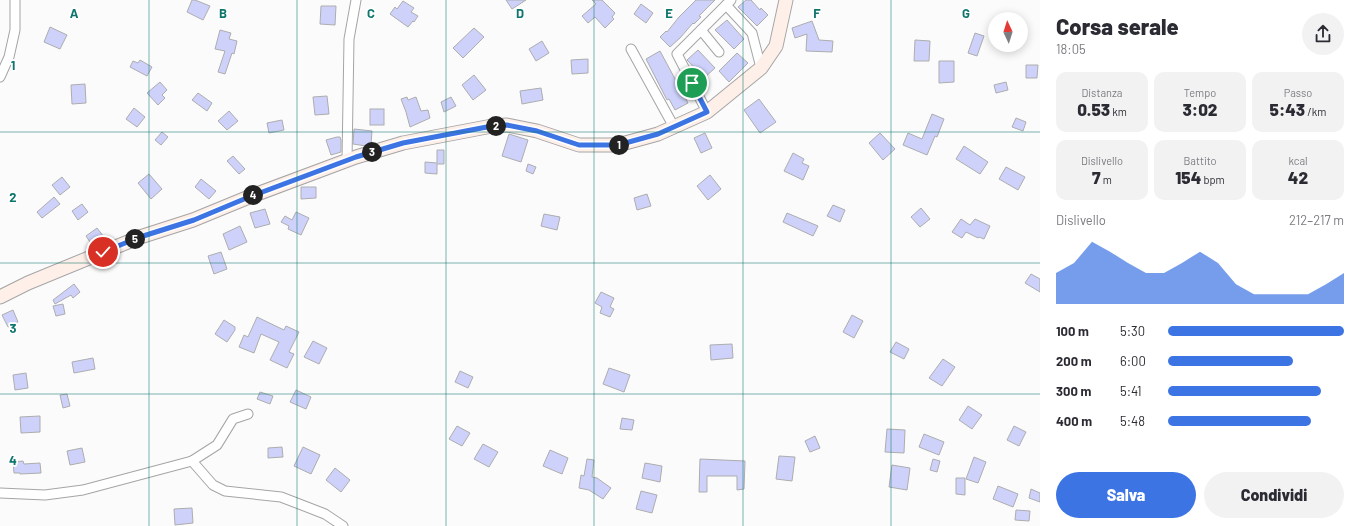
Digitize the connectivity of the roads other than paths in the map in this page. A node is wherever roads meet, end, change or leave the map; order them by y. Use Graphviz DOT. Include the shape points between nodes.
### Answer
graph roads {
  1 [pos="15,0"];
  2 [pos="356,0"];
  3 [pos="786,0"];
  4 [pos="728,2"];
  5 [pos="701,30"];
  6 [pos="631,49"];
  7 [pos="719,52"];
  8 [pos="761,68"];
  9 [pos="0,77"];
  10 [pos="707,112"];
  11 [pos="674,127"];
  12 [pos="347,160"];
  13 [pos="0,297"];
  14 [pos="248,414"];
  15 [pos="192,461"];
  16 [pos="0,493"];
  17 [pos="343,526"];
  1 -- 9 [label="street" via="15,30 9,57"];
  2 -- 12 [label="street" via="349,39"];
  3 -- 8 [label="street" via="776,46"];
  4 -- 5 [label="street"];
  4 -- 8 [label="street" via="752,33"];
  5 -- 7 [label="street"];
  5 -- 10 [label="street" via="677,54"];
  6 -- 11 [label="street"];
  8 -- 10 [label="street"];
  10 -- 11 [label="street"];
  11 -- 12 [label="street" via="618,145 579,145 537,131 507,125 492,126 403,143"];
  12 -- 13 [label="street" via="194,220 140,237"];
  14 -- 15 [label="street" via="233,419 217,445"];
  15 -- 16 [label="street" via="83,490 45,495"];
  15 -- 17 [label="street" via="213,485 219,488 281,497 325,514"];
}
